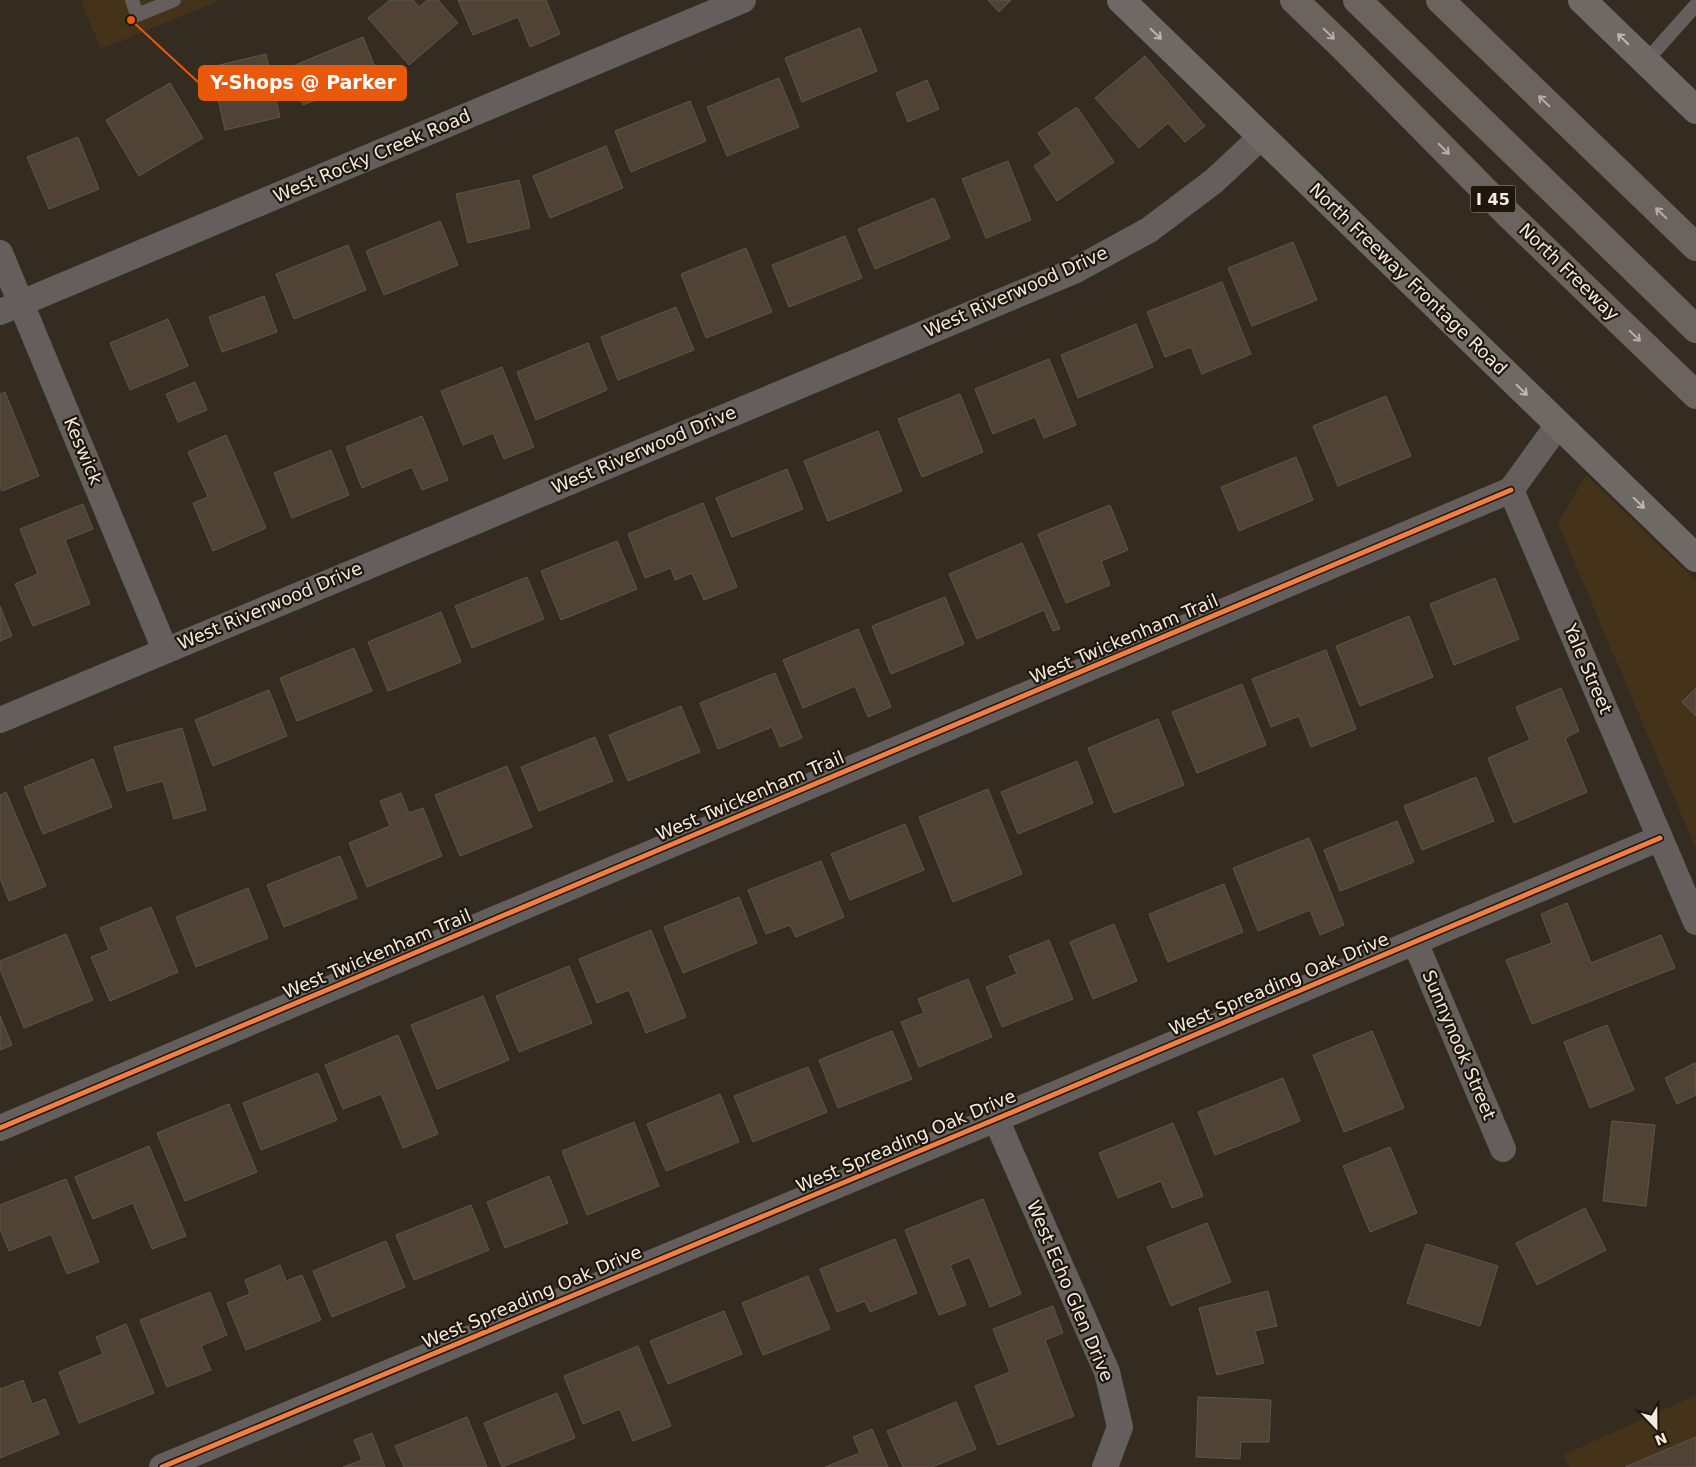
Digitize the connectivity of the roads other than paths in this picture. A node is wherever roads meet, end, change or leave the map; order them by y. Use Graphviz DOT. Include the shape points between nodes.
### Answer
graph roads {
  1 [pos="132,0"];
  2 [pos="174,0"];
  3 [pos="743,0"];
  4 [pos="1121,0"];
  5 [pos="1294,0"];
  6 [pos="1357,0"];
  7 [pos="1440,0"];
  8 [pos="1582,0"];
  9 [pos="1696,5"];
  10 [pos="1646,61"];
  11 [pos="1696,110"];
  12 [pos="1261,137"];
  13 [pos="1696,247"];
  14 [pos="0,253"];
  15 [pos="11,308"];
  16 [pos="1696,329"];
  17 [pos="1696,395"];
  18 [pos="1558,425"];
  19 [pos="1512,490"];
  20 [pos="1696,558"];
  21 [pos="165,650"];
  22 [pos="0,720"];
  23 [pos="1660,838"];
  24 [pos="1696,922"];
  25 [pos="1415,942"];
  26 [pos="996,1119"];
  27 [pos="0,1128"];
  28 [pos="1503,1149"];
  29 [pos="162,1467"];
  30 [pos="1105,1467"];
  1 -- 2 [label="lane" via="138,14"];
  3 -- 15 [label="street, West Rocky Creek Road"];
  4 -- 12 [label="main road, North Freeway Frontage Road, one-way"];
  5 -- 17 [label="highway, North Freeway / I 45, one-way" via="1509,215"];
  6 -- 16 [label="highway, I 45"];
  13 -- 7 [label="highway, one-way"];
  10 -- 8 [label="main road, one-way"];
  9 -- 10 [label="lane"];
  10 -- 11 [label="main road"];
  12 -- 18 [label="main road, North Freeway Frontage Road, one-way"];
  12 -- 21 [label="street, West Riverwood Drive" via="1214,182 1149,230 1074,271"];
  14 -- 15 [label="street, Keswick"];
  15 -- 21 [label="street, Keswick"];
  18 -- 19 [label="street"];
  18 -- 20 [label="main road, North Freeway Frontage Road, one-way"];
  19 -- 23 [label="street, Yale Street"];
  19 -- 27 [label="street, West Twickenham Trail"];
  21 -- 22 [label="street, West Riverwood Drive"];
  23 -- 24 [label="street, Yale Street"];
  23 -- 25 [label="street, West Spreading Oak Drive"];
  25 -- 26 [label="street, West Spreading Oak Drive"];
  25 -- 28 [label="street, Sunnynook Street"];
  26 -- 29 [label="street, West Spreading Oak Drive"];
  26 -- 30 [label="street, West Echo Glen Drive" via="1107,1372 1120,1427"];
}
